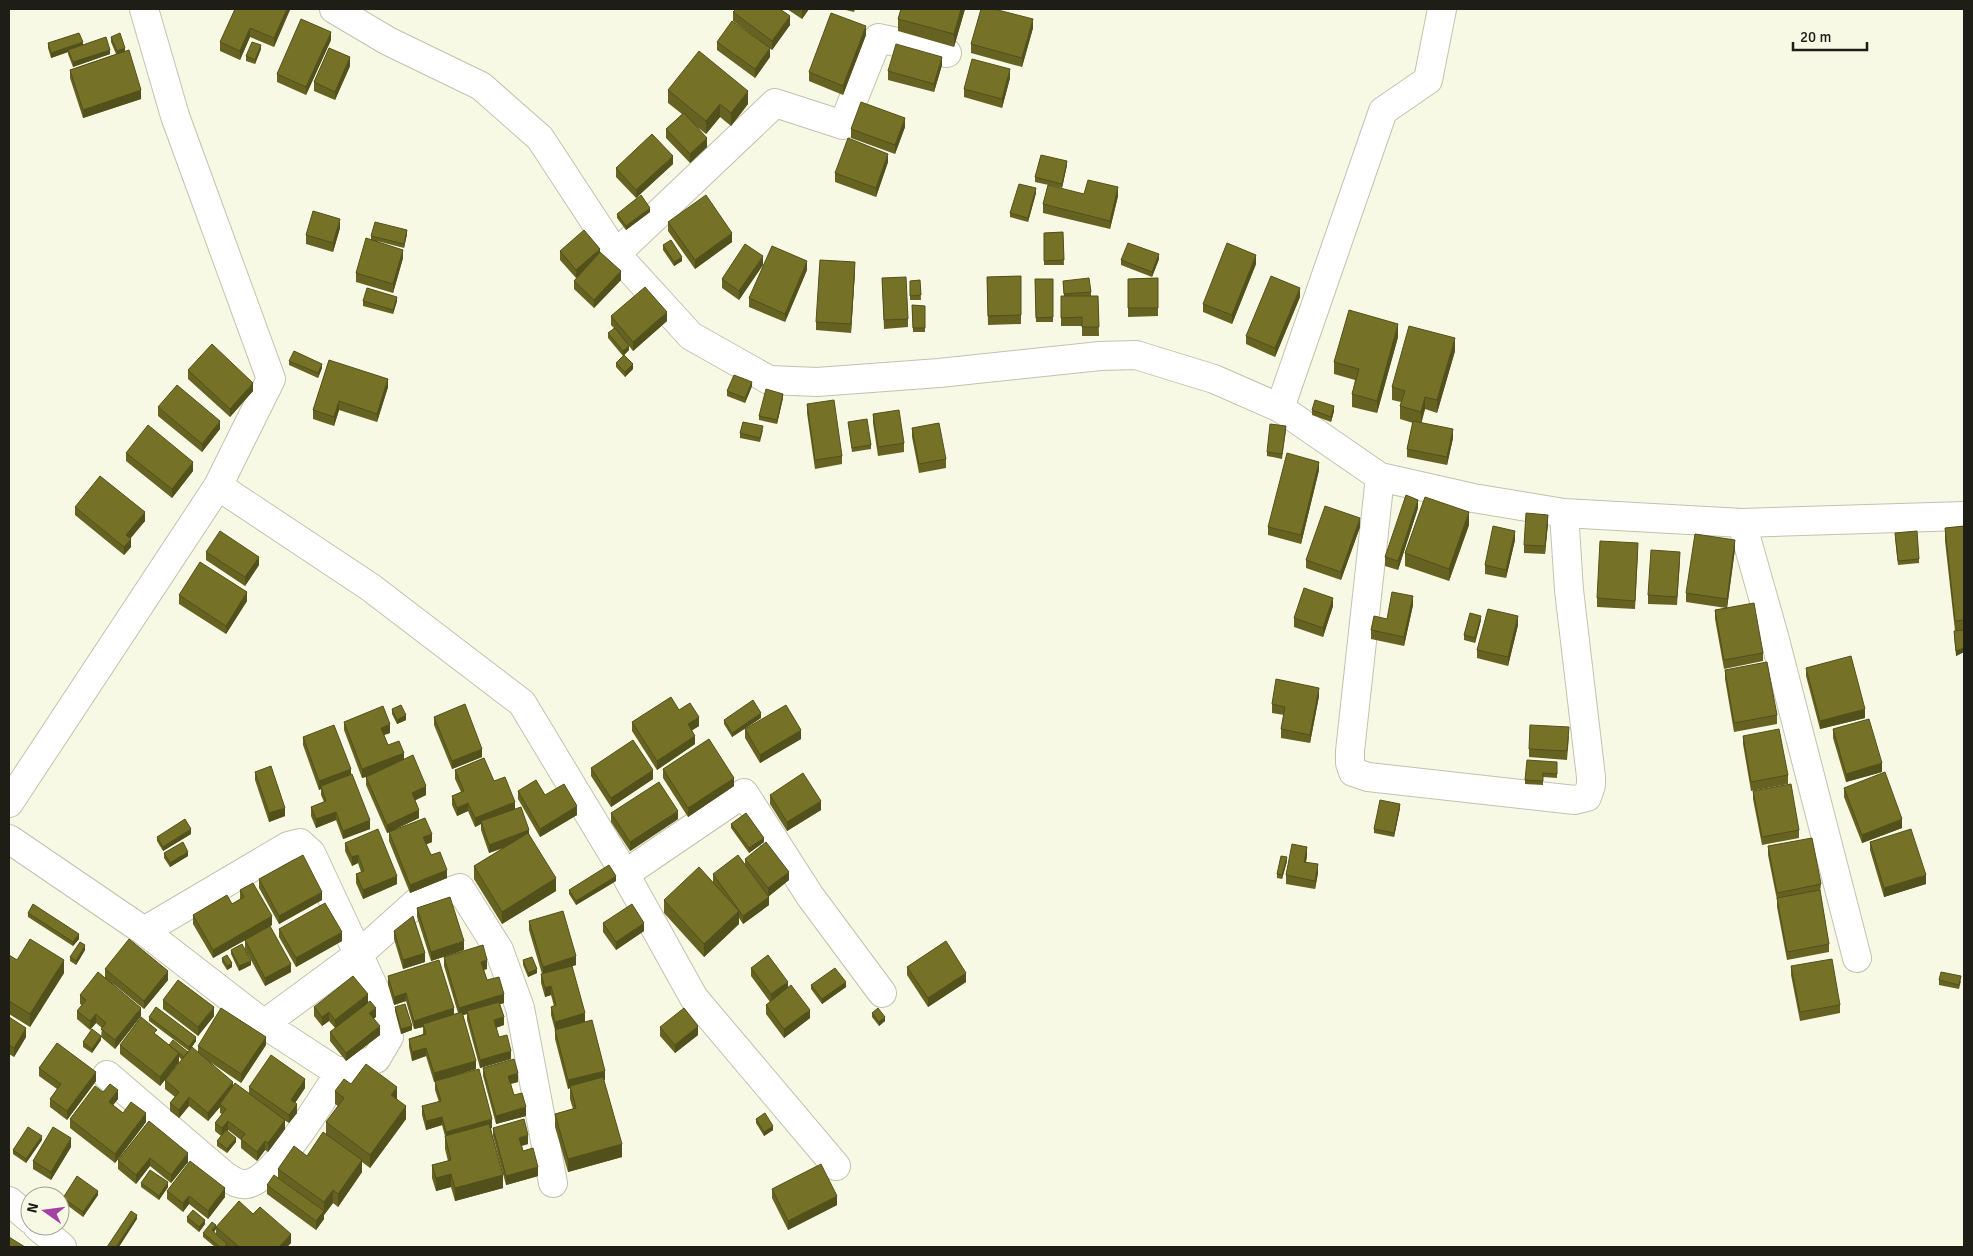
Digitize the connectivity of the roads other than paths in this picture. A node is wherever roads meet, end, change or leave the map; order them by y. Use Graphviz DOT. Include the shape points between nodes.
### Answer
graph roads {
  1 [pos="144,9"];
  2 [pos="334,9"];
  3 [pos="1442,9"];
  4 [pos="947,53"];
  5 [pos="616,254"];
  6 [pos="1280,408"];
  7 [pos="1380,477"];
  8 [pos="218,486"];
  9 [pos="1564,513"];
  10 [pos="1964,516"];
  11 [pos="1742,524"];
  12 [pos="9,803"];
  13 [pos="9,838"];
  14 [pos="625,874"];
  15 [pos="144,931"];
  16 [pos="359,954"];
  17 [pos="1857,958"];
  18 [pos="882,993"];
  19 [pos="264,1024"];
  20 [pos="339,1073"];
  21 [pos="107,1075"];
  22 [pos="836,1166"];
  23 [pos="553,1183"];
  24 [pos="9,1201"];
  25 [pos="20,1210"];
  26 [pos="49,1236"];
  27 [pos="62,1247"];
  1 -- 8 [label="street" via="175,116 271,379"];
  2 -- 5 [label="street" via="388,41 481,86 540,138"];
  3 -- 6 [label="street" via="1428,80 1384,111"];
  4 -- 5 [label="street" via="878,38 843,125 775,103"];
  5 -- 6 [label="street" via="691,336 769,380 817,382 939,374 1136,355 1214,380"];
  6 -- 7 [label="street"];
  7 -- 9 [label="street" via="1473,498"];
  7 -- 9 [label="street" via="1350,751 1353,772 1368,777 1575,800 1587,797 1591,777 1569,590"];
  8 -- 12 [label="street"];
  8 -- 14 [label="street" via="370,587 522,703"];
  9 -- 11 [label="street"];
  10 -- 11 [label="street"];
  11 -- 17 [label="street"];
  13 -- 15 [label="street"];
  14 -- 18 [label="street" via="744,793 810,896"];
  14 -- 22 [label="street" via="694,998"];
  15 -- 16 [label="street" via="288,846 300,843 311,853"];
  15 -- 19 [label="street"];
  16 -- 19 [label="street"];
  16 -- 20 [label="street" via="383,1007 389,1038 376,1059"];
  16 -- 23 [label="street" via="417,902 460,888 500,950 520,1008"];
  19 -- 20 [label="street"];
  20 -- 21 [label="street" via="287,1153 248,1184 236,1183 225,1176"];
  24 -- 25 [label="street"];
  26 -- 27 [label="street"];
}
